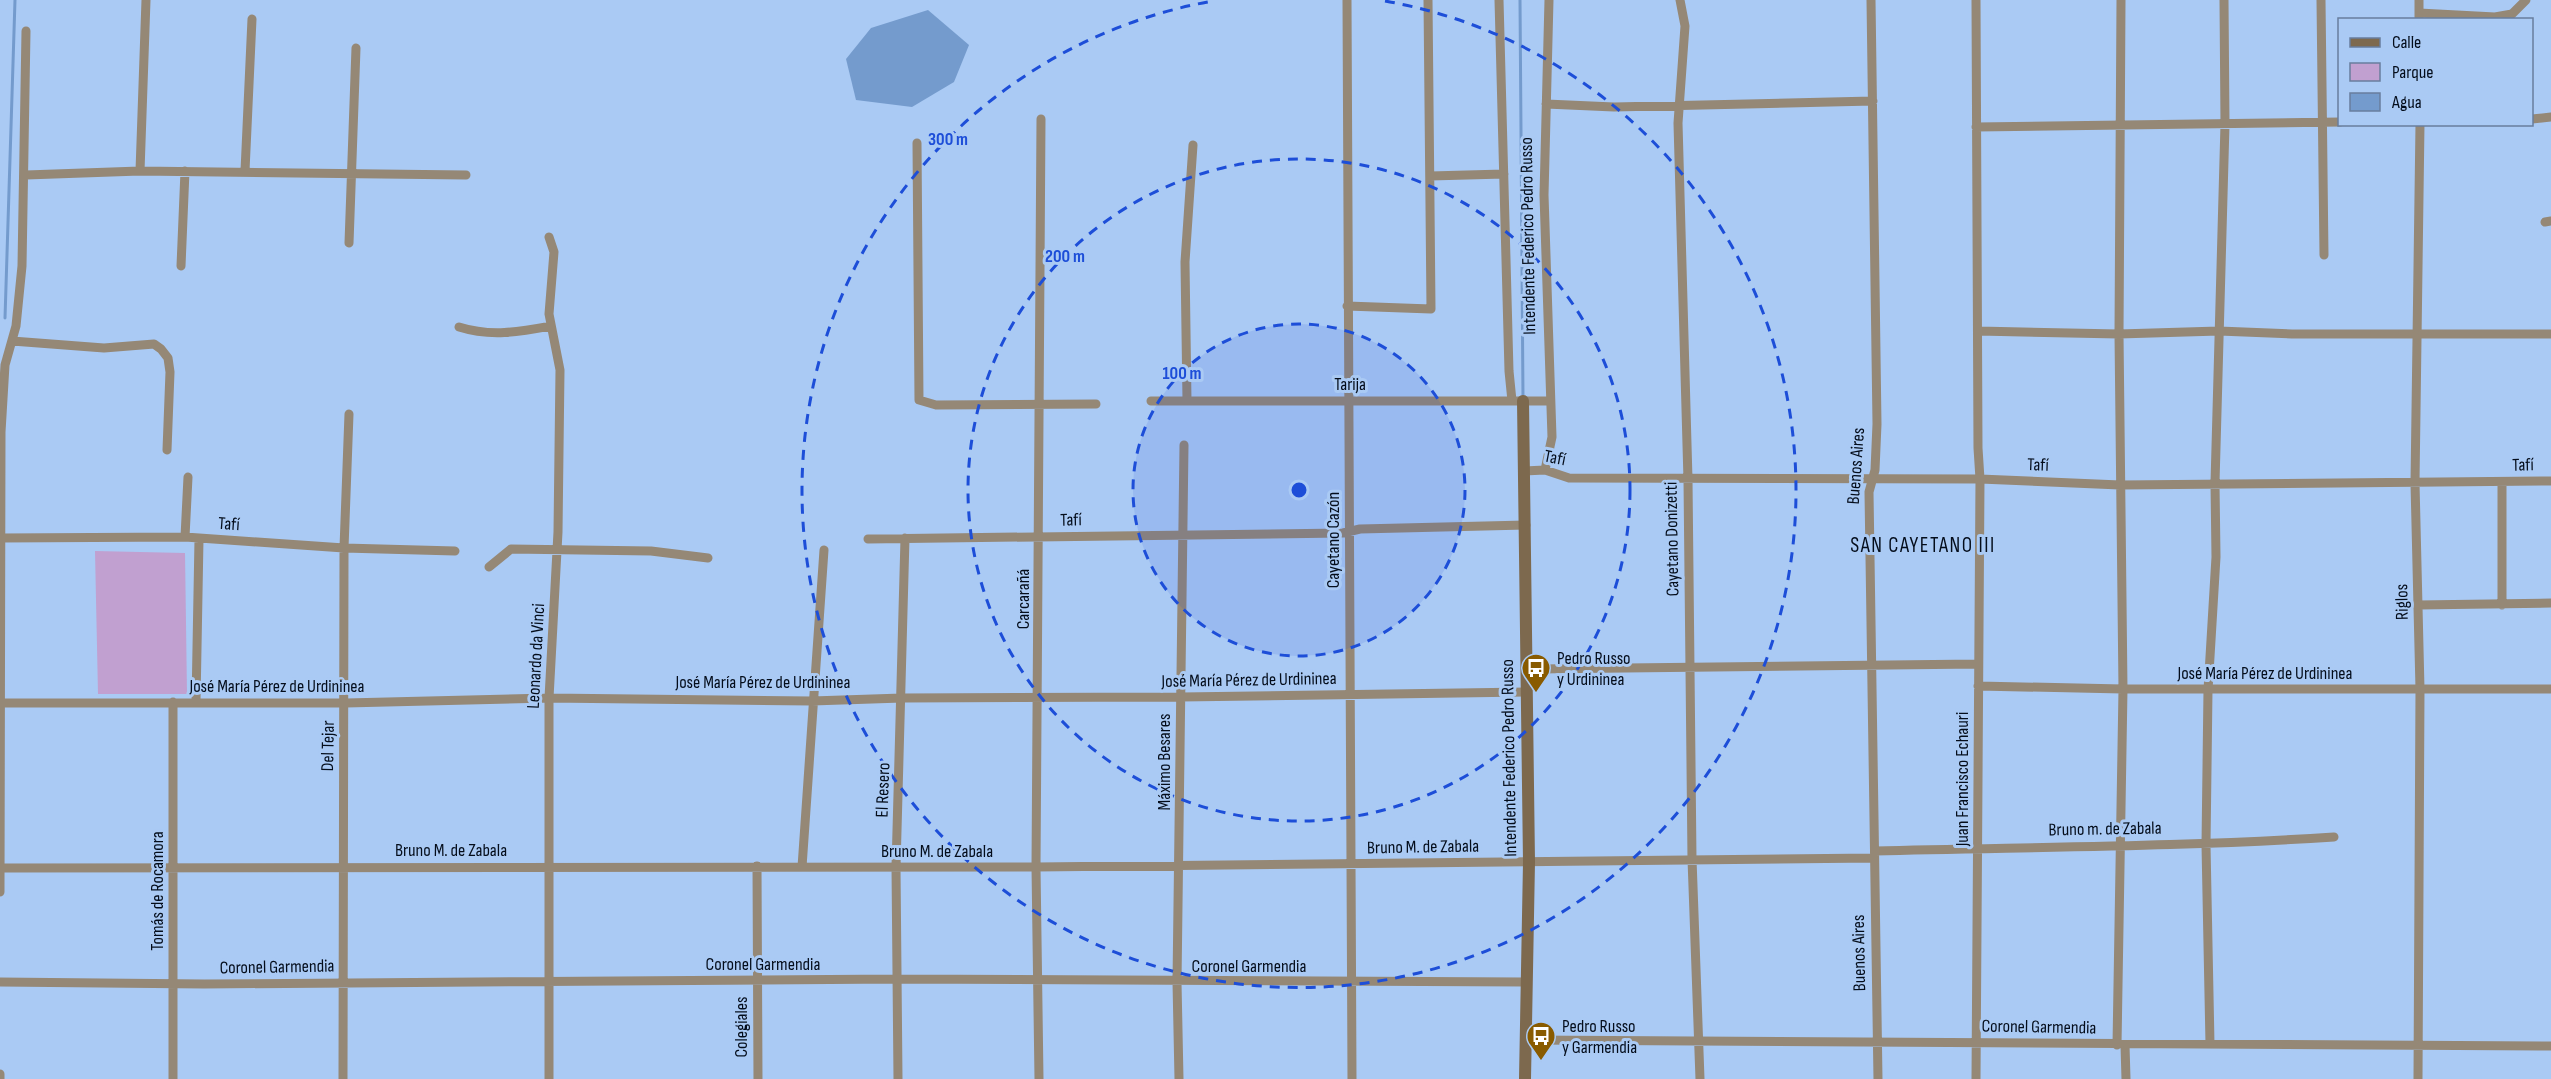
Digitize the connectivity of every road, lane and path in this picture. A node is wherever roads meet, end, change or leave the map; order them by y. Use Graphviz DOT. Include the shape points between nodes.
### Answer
graph roads {
  1 [pos="146,0"];
  2 [pos="1347,0"];
  3 [pos="1428,0"];
  4 [pos="1499,0"];
  5 [pos="1549,0"];
  6 [pos="1680,0"];
  7 [pos="1870,0"];
  8 [pos="1976,0"];
  9 [pos="2121,0"];
  10 [pos="2224,0"];
  11 [pos="2321,0"];
  12 [pos="2419,0"];
  13 [pos="2526,0"];
  14 [pos="2419,16"];
  15 [pos="252,19"];
  16 [pos="26,31"];
  17 [pos="356,48"];
  18 [pos="1873,101"];
  19 [pos="1546,104"];
  20 [pos="1679,105"];
  21 [pos="2551,117"];
  22 [pos="1041,119"];
  23 [pos="2533,119"];
  24 [pos="2323,123"];
  25 [pos="2338,123"];
  26 [pos="2225,124"];
  27 [pos="2120,125"];
  28 [pos="2420,126"];
  29 [pos="1976,127"];
  30 [pos="917,143"];
  31 [pos="1193,145"];
  32 [pos="140,171"];
  33 [pos="184,171"];
  34 [pos="245,171"];
  35 [pos="351,173"];
  36 [pos="1504,174"];
  37 [pos="26,175"];
  38 [pos="466,175"];
  39 [pos="1430,176"];
  40 [pos="549,237"];
  41 [pos="349,243"];
  42 [pos="2324,255"];
  43 [pos="181,266"];
  44 [pos="1347,306"];
  45 [pos="551,326"];
  46 [pos="459,327"];
  47 [pos="1978,331"];
  48 [pos="2219,331"];
  49 [pos="2418,333"];
  50 [pos="2119,334"];
  51 [pos="2551,334"];
  52 [pos="12,342"];
  53 [pos="1151,401"];
  54 [pos="1187,401"];
  55 [pos="1349,401"];
  56 [pos="1517,401"];
  57 [pos="1549,401"];
  58 [pos="1040,404"];
  59 [pos="1096,404"];
  60 [pos="349,414"];
  61 [pos="1184,445"];
  62 [pos="167,450"];
  63 [pos="1545,470"];
  64 [pos="1524,471"];
  65 [pos="188,477"];
  66 [pos="1873,478"];
  67 [pos="1980,479"];
  68 [pos="1688,480"];
  69 [pos="2551,481"];
  70 [pos="2502,482"];
  71 [pos="2215,483"];
  72 [pos="2415,483"];
  73 [pos="2120,485"];
  74 [pos="1526,525"];
  75 [pos="1349,531"];
  76 [pos="1184,535"];
  77 [pos="1040,536"];
  78 [pos="184,537"];
  79 [pos="1,538"];
  80 [pos="199,538"];
  81 [pos="905,538"];
  82 [pos="868,539"];
  83 [pos="344,548"];
  84 [pos="557,550"];
  85 [pos="824,550"];
  86 [pos="455,551"];
  87 [pos="708,558"];
  88 [pos="489,567"];
  89 [pos="2551,603"];
  90 [pos="2418,605"];
  91 [pos="2502,605"];
  92 [pos="1872,664"];
  93 [pos="1978,664"];
  94 [pos="1690,666"];
  95 [pos="1526,671"];
  96 [pos="1978,686"];
  97 [pos="2551,688"];
  98 [pos="2123,689"];
  99 [pos="2420,689"];
  100 [pos="2208,690"];
  101 [pos="1526,692"];
  102 [pos="1350,695"];
  103 [pos="1180,697"];
  104 [pos="549,698"];
  105 [pos="902,698"];
  106 [pos="1039,698"];
  107 [pos="812,701"];
  108 [pos="173,702"];
  109 [pos="196,702"];
  110 [pos="0,703"];
  111 [pos="345,703"];
  112 [pos="2334,837"];
  113 [pos="2119,845"];
  114 [pos="2206,845"];
  115 [pos="1979,849"];
  116 [pos="1875,854"];
  117 [pos="1692,859"];
  118 [pos="1529,862"];
  119 [pos="1351,865"];
  120 [pos="343,866"];
  121 [pos="757,866"];
  122 [pos="1179,866"];
  123 [pos="551,867"];
  124 [pos="802,867"];
  125 [pos="896,867"];
  126 [pos="1036,867"];
  127 [pos="0,868"];
  128 [pos="174,868"];
  129 [pos="0,892"];
  130 [pos="758,980"];
  131 [pos="897,980"];
  132 [pos="1038,981"];
  133 [pos="0,982"];
  134 [pos="1177,982"];
  135 [pos="1525,982"];
  136 [pos="343,983"];
  137 [pos="550,983"];
  138 [pos="1351,983"];
  139 [pos="173,984"];
  140 [pos="1526,1040"];
  141 [pos="1876,1041"];
  142 [pos="1699,1042"];
  143 [pos="1977,1042"];
  144 [pos="2417,1043"];
  145 [pos="2210,1044"];
  146 [pos="2121,1045"];
  147 [pos="2551,1046"];
  148 [pos="0,1074"];
  149 [pos="0,1079"];
  150 [pos="173,1079"];
  151 [pos="343,1079"];
  152 [pos="549,1079"];
  153 [pos="758,1079"];
  154 [pos="898,1079"];
  155 [pos="1039,1079"];
  156 [pos="1179,1079"];
  157 [pos="1352,1079"];
  158 [pos="1525,1079"];
  159 [pos="1700,1079"];
  160 [pos="1878,1079"];
  161 [pos="1976,1079"];
  162 [pos="2126,1079"];
  163 [pos="2418,1079"];
  1 -- 32 [label="street"];
  2 -- 44 [label="street, Cayetano Cazón"];
  3 -- 39 [label="street"];
  4 -- 36 [label="street"];
  5 -- 19 [label="street, Intendente Federico Pedro Russo"];
  6 -- 20 [label="street, Cayetano Donizetti" via="1685,26"];
  7 -- 18 [label="street, Buenos Aires"];
  8 -- 29 [label="street, Juan Francisco Echauri"];
  9 -- 27 [label="street"];
  10 -- 26 [label="street"];
  11 -- 24 [label="street"];
  12 -- 14 [label="street"];
  13 -- 14 [label="street" via="2512,14 2495,17"];
  15 -- 34 [label="street"];
  16 -- 37 [label="street"];
  17 -- 35 [label="street"];
  18 -- 20 [label="street"];
  18 -- 66 [label="street, Buenos Aires"];
  19 -- 20 [label="street"];
  19 -- 57 [label="street, Intendente Federico Pedro Russo"];
  20 -- 68 [label="street, Cayetano Donizetti"];
  21 -- 23 [label="street"];
  22 -- 58 [label="street, Carcarañá"];
  24 -- 25 [label="street"];
  24 -- 26 [label="street"];
  24 -- 42 [label="street"];
  26 -- 27 [label="street"];
  26 -- 48 [label="street"];
  27 -- 29 [label="street"];
  27 -- 50 [label="street"];
  28 -- 49 [label="street, Riglos"];
  29 -- 47 [label="street, Juan Francisco Echauri"];
  30 -- 58 [label="street" via="919,400 936,405"];
  31 -- 54 [label="street" via="1185,261"];
  32 -- 33 [label="street"];
  32 -- 37 [label="street"];
  33 -- 34 [label="street"];
  33 -- 43 [label="street"];
  34 -- 35 [label="street"];
  35 -- 38 [label="street"];
  35 -- 41 [label="street"];
  36 -- 39 [label="street"];
  36 -- 56 [label="street"];
  37 -- 52 [label="street" via="22,266"];
  39 -- 44 [label="street" via="1431,309"];
  40 -- 45 [label="street, Leonardo da Vinci" via="554,252"];
  44 -- 55 [label="street, Cayetano Cazón"];
  45 -- 46 [label="street" via="494,334"];
  45 -- 84 [label="street, Leonardo da Vinci" via="560,370"];
  47 -- 50 [label="street"];
  47 -- 67 [label="street, Juan Francisco Echauri"];
  48 -- 49 [label="street"];
  48 -- 50 [label="street"];
  48 -- 71 [label="street"];
  49 -- 51 [label="street"];
  49 -- 72 [label="street, Riglos"];
  50 -- 73 [label="street"];
  52 -- 62 [label="street" via="104,348 145,344 161,349 168,358 170,372"];
  52 -- 79 [label="street" via="4,365"];
  53 -- 54 [label="street, Tarija"];
  54 -- 55 [label="street, Tarija"];
  55 -- 56 [label="street, Tarija"];
  55 -- 75 [label="street, Cayetano Cazón"];
  56 -- 57 [label="street, Tarija"];
  56 -- 64 [label="street, Intendente Federico Pedro Russo"];
  57 -- 63 [label="street, Intendente Federico Pedro Russo" via="1552,437"];
  58 -- 59 [label="street"];
  58 -- 77 [label="street, Carcarañá"];
  60 -- 83 [label="street, Del Tejar"];
  61 -- 76 [label="street, Máximo Besares"];
  63 -- 64 [label="street, Tafí"];
  63 -- 68 [label="street, Tafí" via="1569,478"];
  64 -- 74 [label="street, Intendente Federico Pedro Russo"];
  65 -- 78 [label="street"];
  66 -- 67 [label="street, Tafí"];
  66 -- 68 [label="street, Tafí"];
  66 -- 92 [label="street, Buenos Aires" via="1869,492"];
  67 -- 73 [label="street, Tafí"];
  67 -- 93 [label="street, Juan Francisco Echauri"];
  68 -- 94 [label="street, Cayetano Donizetti"];
  69 -- 70 [label="street, Tafí"];
  70 -- 72 [label="street, Tafí"];
  70 -- 91 [label="street"];
  71 -- 72 [label="street, Tafí"];
  71 -- 73 [label="street, Tafí"];
  71 -- 100 [label="street" via="2216,557"];
  72 -- 90 [label="street, Riglos"];
  73 -- 98 [label="street"];
  74 -- 75 [label="street, Tafí"];
  74 -- 95 [label="street, Intendente Federico Pedro Russo"];
  75 -- 76 [label="street, Tafí"];
  75 -- 102 [label="street, Cayetano Cazón"];
  76 -- 77 [label="street, Tafí"];
  76 -- 103 [label="street, Máximo Besares"];
  77 -- 81 [label="street, Tafí"];
  77 -- 106 [label="street, Carcarañá"];
  78 -- 79 [label="street, Tafí"];
  78 -- 80 [label="street, Tafí"];
  79 -- 110 [label="street"];
  80 -- 83 [label="street, Tafí"];
  80 -- 109 [label="street"];
  81 -- 82 [label="street, Tafí"];
  81 -- 105 [label="street, El Resero"];
  83 -- 86 [label="street, Tafí"];
  83 -- 111 [label="street, Del Tejar"];
  84 -- 87 [label="street" via="651,551"];
  84 -- 88 [label="street" via="511,549"];
  84 -- 104 [label="street, Leonardo da Vinci"];
  85 -- 107 [label="street"];
  89 -- 91 [label="street"];
  90 -- 91 [label="street"];
  90 -- 99 [label="street, Riglos"];
  92 -- 93 [label="street"];
  92 -- 94 [label="street"];
  92 -- 116 [label="street, Buenos Aires"];
  93 -- 96 [label="street, Juan Francisco Echauri"];
  94 -- 95 [label="street"];
  94 -- 117 [label="street, Cayetano Donizetti"];
  95 -- 101 [label="street, Intendente Federico Pedro Russo"];
  96 -- 98 [label="street, José María Pérez de Urdininea"];
  96 -- 115 [label="street, Juan Francisco Echauri"];
  97 -- 99 [label="street, José María Pérez de Urdininea"];
  98 -- 100 [label="street, José María Pérez de Urdininea"];
  98 -- 113 [label="street"];
  99 -- 100 [label="street, José María Pérez de Urdininea"];
  99 -- 144 [label="street, Riglos"];
  100 -- 114 [label="street"];
  101 -- 102 [label="street, José María Pérez de Urdininea"];
  101 -- 118 [label="street, Intendente Federico Pedro Russo"];
  102 -- 103 [label="street, José María Pérez de Urdininea"];
  102 -- 119 [label="street, Cayetano Cazón"];
  103 -- 106 [label="street, José María Pérez de Urdininea"];
  103 -- 122 [label="street, Máximo Besares"];
  104 -- 107 [label="street, José María Pérez de Urdininea"];
  104 -- 111 [label="street, José María Pérez de Urdininea"];
  104 -- 123 [label="street, Leonardo da Vinci"];
  105 -- 106 [label="street, José María Pérez de Urdininea"];
  105 -- 107 [label="street, José María Pérez de Urdininea"];
  105 -- 125 [label="street, El Resero"];
  106 -- 126 [label="street, Carcarañá"];
  107 -- 124 [label="street"];
  108 -- 109 [label="street, José María Pérez de Urdininea"];
  108 -- 110 [label="street, José María Pérez de Urdininea"];
  108 -- 128 [label="street, Tomás de Rocamora"];
  109 -- 111 [label="street, José María Pérez de Urdininea"];
  110 -- 127 [label="street"];
  111 -- 120 [label="street, Del Tejar"];
  112 -- 114 [label="street, Bruno m. de Zabala"];
  113 -- 114 [label="street, Bruno m. de Zabala"];
  113 -- 115 [label="street, Bruno m. de Zabala"];
  113 -- 146 [label="street"];
  114 -- 145 [label="street"];
  115 -- 116 [label="street, Bruno m. de Zabala"];
  115 -- 143 [label="street, Juan Francisco Echauri"];
  116 -- 117 [label="street, Bruno M. de Zabala"];
  116 -- 141 [label="street, Buenos Aires"];
  117 -- 118 [label="street, Bruno M. de Zabala"];
  117 -- 142 [label="street, Cayetano Donizetti"];
  118 -- 119 [label="street, Bruno M. de Zabala"];
  118 -- 135 [label="street, Intendente Federico Pedro Russo"];
  119 -- 122 [label="street, Bruno M. de Zabala"];
  119 -- 138 [label="street, Cayetano Cazón"];
  120 -- 123 [label="street, Bruno M. de Zabala"];
  120 -- 128 [label="street, Bruno M. de Zabala"];
  120 -- 136 [label="street, Del Tejar"];
  121 -- 123 [label="street, Bruno M. de Zabala"];
  121 -- 124 [label="street, Bruno M. de Zabala"];
  121 -- 130 [label="street, Colegiales"];
  122 -- 126 [label="street, Bruno M. de Zabala"];
  122 -- 134 [label="street, Máximo Besares"];
  123 -- 137 [label="street, Leonardo da Vinci"];
  124 -- 125 [label="street, Bruno M. de Zabala"];
  125 -- 126 [label="street, Bruno M. de Zabala"];
  125 -- 131 [label="street, El Resero"];
  126 -- 132 [label="street, Carcarañá"];
  127 -- 128 [label="street, Bruno M. de Zabala"];
  127 -- 129 [label="street"];
  128 -- 139 [label="street, Tomás de Rocamora"];
  130 -- 131 [label="street, Coronel Garmendia"];
  130 -- 137 [label="street, Coronel Garmendia"];
  130 -- 153 [label="street, Colegiales"];
  131 -- 132 [label="street, Coronel Garmendia"];
  131 -- 154 [label="street, El Resero"];
  132 -- 134 [label="street, Coronel Garmendia"];
  132 -- 155 [label="street, Carcarañá"];
  133 -- 139 [label="street, Coronel Garmendia"];
  134 -- 138 [label="street, Coronel Garmendia"];
  134 -- 156 [label="street, Máximo Besares"];
  135 -- 138 [label="street, Coronel Garmendia"];
  135 -- 140 [label="street, Intendente Federico Pedro Russo"];
  136 -- 137 [label="street, Coronel Garmendia"];
  136 -- 139 [label="street, Coronel Garmendia"];
  136 -- 151 [label="street, Del Tejar"];
  137 -- 152 [label="street, Leonardo da Vinci"];
  138 -- 157 [label="street, Cayetano Cazón"];
  139 -- 150 [label="street, Tomás de Rocamora"];
  140 -- 142 [label="street, Coronel Garmendia"];
  140 -- 158 [label="street, Intendente Federico Pedro Russo"];
  141 -- 142 [label="street, Coronel Garmendia"];
  141 -- 143 [label="street, Coronel Garmendia"];
  141 -- 160 [label="street, Buenos Aires"];
  142 -- 159 [label="street, Cayetano Donizetti"];
  143 -- 146 [label="street, Coronel Garmendia"];
  143 -- 161 [label="street, Juan Francisco Echauri"];
  144 -- 145 [label="street, Coronel Garmendia"];
  144 -- 147 [label="street, Coronel Garmendia"];
  144 -- 163 [label="street, Riglos"];
  145 -- 146 [label="street, Coronel Garmendia"];
  146 -- 162 [label="street"];
  148 -- 149 [label="street"];
}
